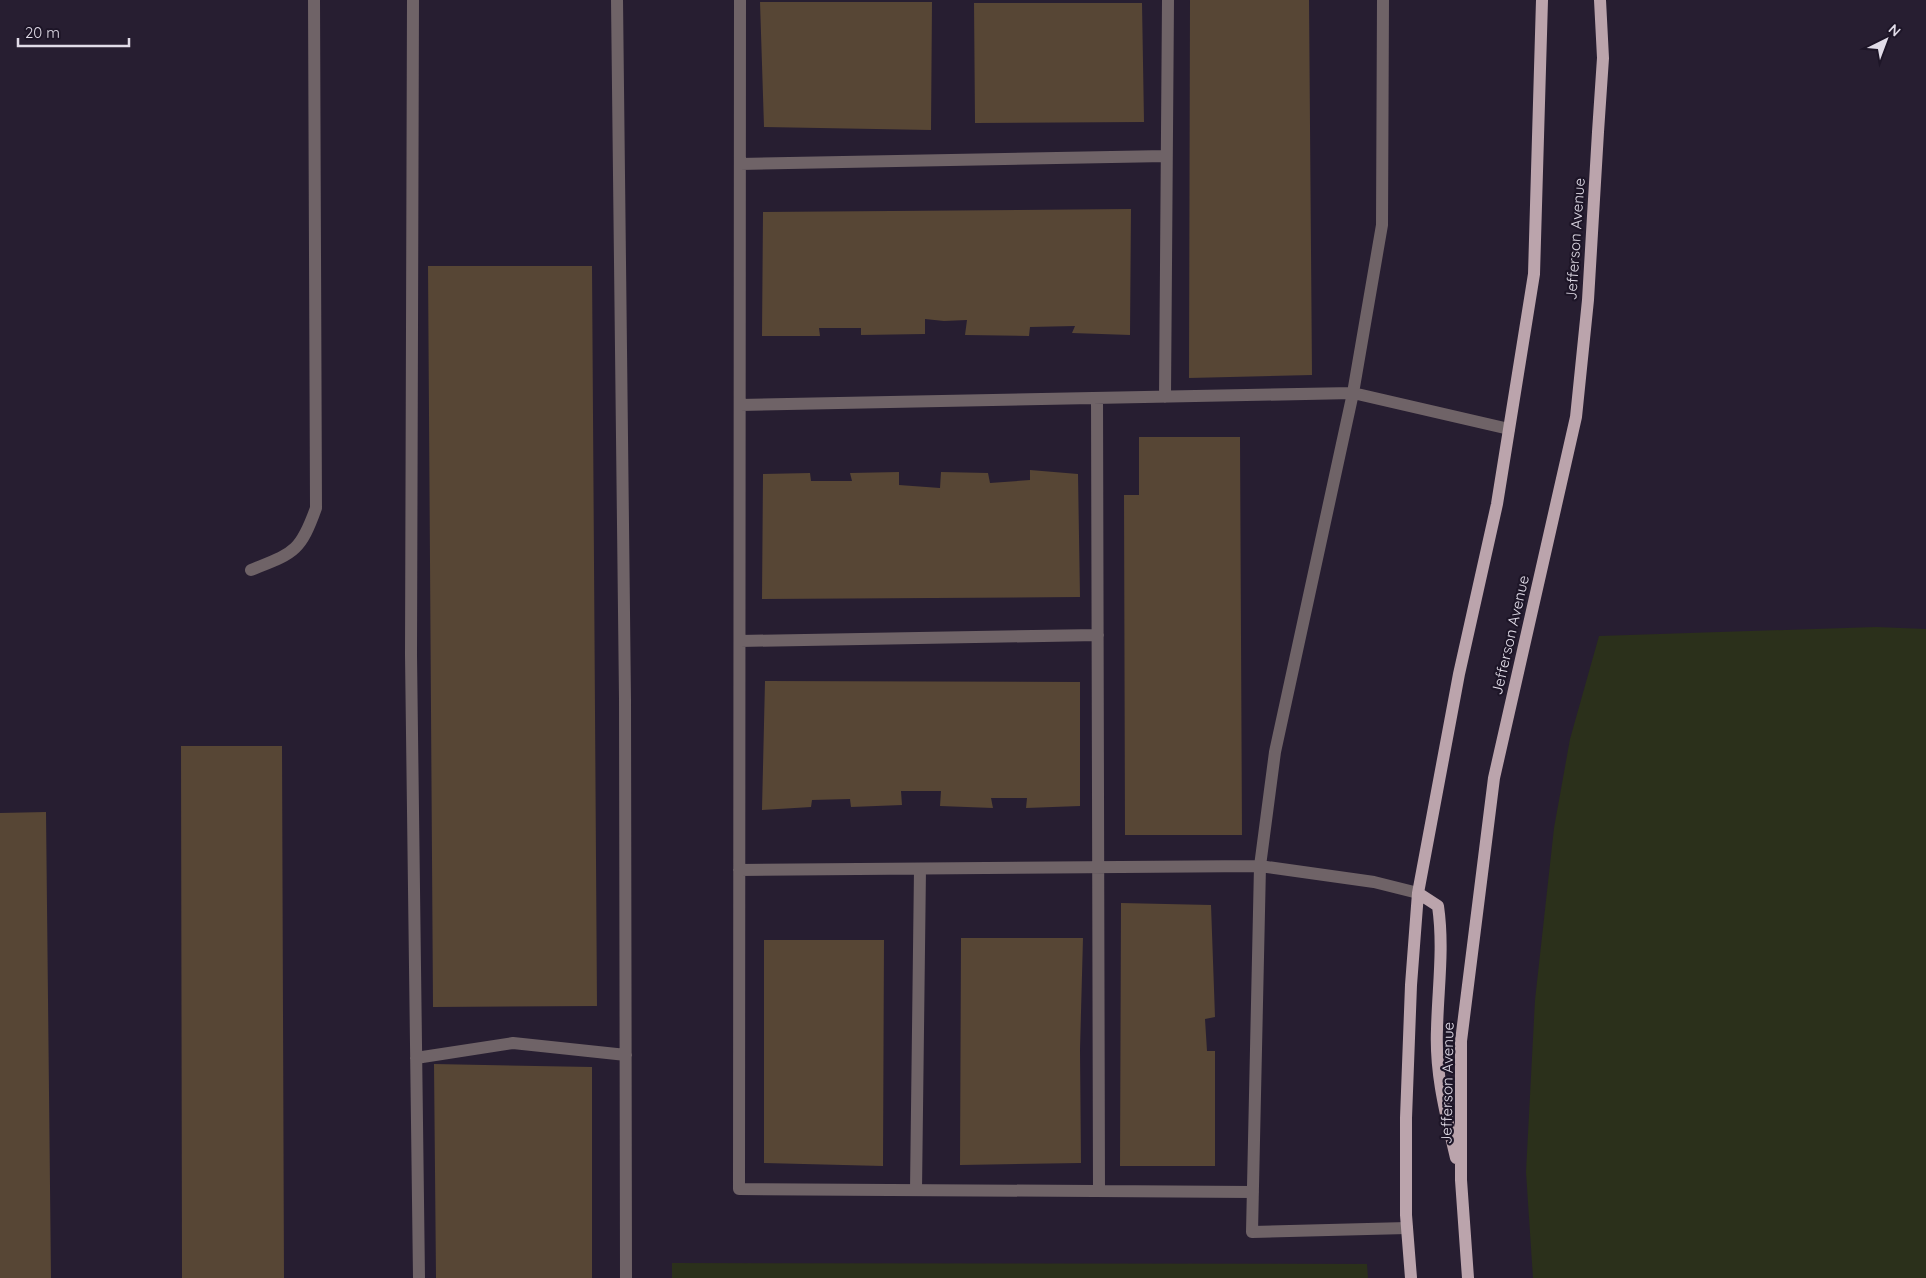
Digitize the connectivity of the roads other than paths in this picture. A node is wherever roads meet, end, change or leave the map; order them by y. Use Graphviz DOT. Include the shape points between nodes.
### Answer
graph roads {
  1 [pos="314,0"];
  2 [pos="413,0"];
  3 [pos="617,0"];
  4 [pos="740,0"];
  5 [pos="1168,0"];
  6 [pos="1383,0"];
  7 [pos="1542,0"];
  8 [pos="1600,0"];
  9 [pos="1166,156"];
  10 [pos="740,164"];
  11 [pos="1353,393"];
  12 [pos="1165,397"];
  13 [pos="1097,398"];
  14 [pos="740,406"];
  15 [pos="1509,429"];
  16 [pos="251,570"];
  17 [pos="1098,635"];
  18 [pos="740,641"];
  19 [pos="1260,866"];
  20 [pos="1098,868"];
  21 [pos="920,869"];
  22 [pos="739,870"];
  23 [pos="1418,893"];
  24 [pos="626,1054"];
  25 [pos="416,1058"];
  26 [pos="1461,1180"];
  27 [pos="916,1190"];
  28 [pos="1099,1191"];
  29 [pos="1253,1192"];
  30 [pos="1407,1228"];
  31 [pos="419,1278"];
  32 [pos="626,1278"];
  33 [pos="1411,1278"];
  34 [pos="1468,1278"];
  1 -- 16 [label="lane" via="316,508 306,535 289,554"];
  2 -- 25 [label="lane" via="411,655"];
  3 -- 24 [label="lane"];
  4 -- 10 [label="lane"];
  5 -- 9 [label="lane"];
  6 -- 11 [label="lane" via="1382,225"];
  7 -- 15 [label="main road" via="1534,274"];
  8 -- 26 [label="main road, Jefferson Avenue" via="1603,58 1588,300 1576,417 1494,778 1461,1041"];
  9 -- 10 [label="lane"];
  9 -- 12 [label="lane"];
  10 -- 14 [label="lane"];
  11 -- 12 [label="lane"];
  11 -- 15 [label="lane"];
  11 -- 19 [label="lane" via="1276,752"];
  12 -- 13 [label="lane"];
  13 -- 14 [label="lane"];
  13 -- 17 [label="lane"];
  14 -- 18 [label="lane"];
  15 -- 23 [label="main road" via="1497,504 1459,674"];
  17 -- 18 [label="lane"];
  17 -- 20 [label="lane"];
  18 -- 22 [label="lane"];
  19 -- 20 [label="lane"];
  19 -- 23 [label="lane" via="1374,882"];
  19 -- 29 [label="lane"];
  20 -- 21 [label="lane"];
  20 -- 28 [label="lane"];
  21 -- 22 [label="lane"];
  21 -- 27 [label="lane"];
  22 -- 27 [label="lane" via="738,1189"];
  23 -- 26 [label="main road" via="1438,906 1441,975 1437,1030 1439,1084"];
  23 -- 30 [label="main road" via="1406,1118"];
  24 -- 25 [label="lane" via="513,1043"];
  24 -- 32 [label="lane"];
  25 -- 31 [label="lane"];
  26 -- 34 [label="main road, Jefferson Avenue"];
  27 -- 28 [label="lane"];
  28 -- 29 [label="lane"];
  29 -- 30 [label="lane" via="1252,1232"];
  30 -- 33 [label="main road"];
}
